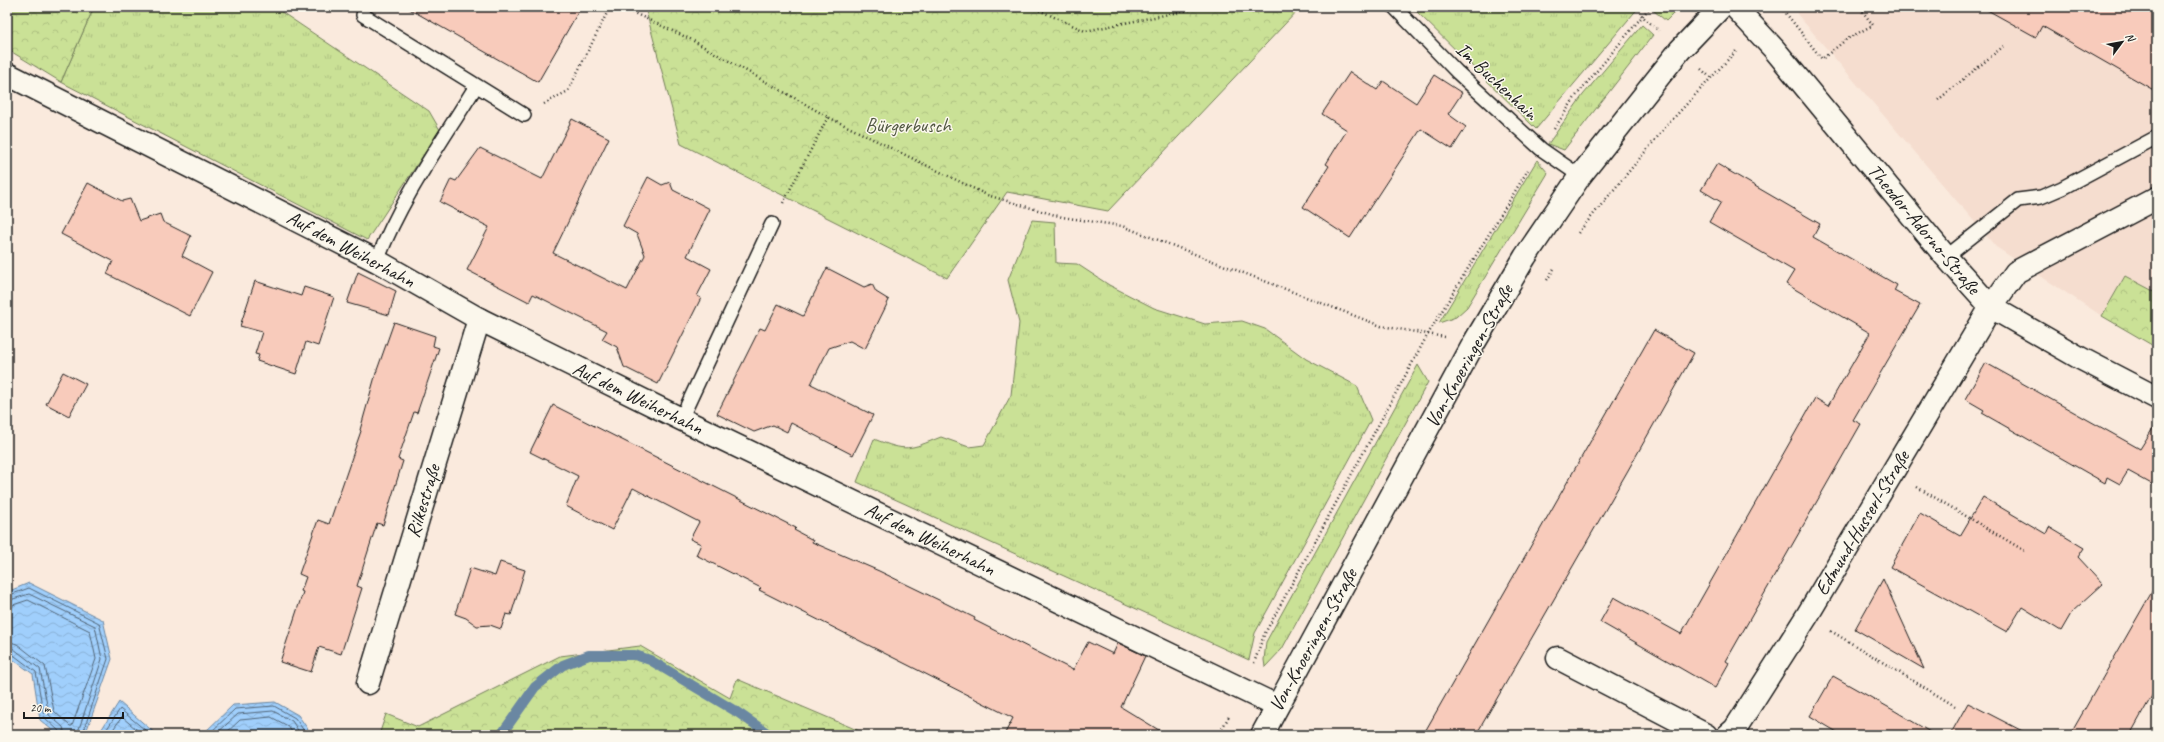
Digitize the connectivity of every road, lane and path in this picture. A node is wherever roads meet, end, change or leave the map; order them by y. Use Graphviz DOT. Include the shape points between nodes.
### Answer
graph roads {
  1 [pos="610,7"];
  2 [pos="621,7"];
  3 [pos="1032,7"];
  4 [pos="1204,7"];
  5 [pos="1394,7"];
  6 [pos="1650,7"];
  7 [pos="1722,7"];
  8 [pos="1735,7"];
  9 [pos="1781,7"];
  10 [pos="1859,7"];
  11 [pos="363,15"];
  12 [pos="1756,29"];
  13 [pos="2005,45"];
  14 [pos="7,74"];
  15 [pos="476,86"];
  16 [pos="1938,100"];
  17 [pos="524,115"];
  18 [pos="828,117"];
  19 [pos="2157,137"];
  20 [pos="1541,149"];
  21 [pos="1580,176"];
  22 [pos="2157,198"];
  23 [pos="772,224"];
  24 [pos="1576,236"];
  25 [pos="1946,257"];
  26 [pos="377,261"];
  27 [pos="1559,261"];
  28 [pos="1543,286"];
  29 [pos="1990,307"];
  30 [pos="479,319"];
  31 [pos="1428,334"];
  32 [pos="1474,343"];
  33 [pos="2157,398"];
  34 [pos="681,419"];
  35 [pos="1893,472"];
  36 [pos="2025,551"];
  37 [pos="1807,616"];
  38 [pos="1558,658"];
  39 [pos="368,683"];
  40 [pos="1245,690"];
  41 [pos="1277,706"];
  42 [pos="1955,706"];
  43 [pos="1218,735"];
  44 [pos="1262,735"];
  45 [pos="1706,735"];
  46 [pos="1728,735"];
  1 -- 17 [label="path" via="568,91"];
  2 -- 18 [label="path" via="690,39"];
  3 -- 4 [label="path" via="1085,31"];
  5 -- 20 [label="lane, Im Buchenhain" via="1456,72"];
  6 -- 20 [label="path" via="1576,96"];
  7 -- 21 [label="street, Von-Knoeringen-Straße" via="1680,50"];
  8 -- 12 [label="street, Theodor-Adorno-Straße"];
  9 -- 10 [label="path" via="1822,59 1846,39 1872,25"];
  11 -- 15 [label="lane"];
  12 -- 24 [label="path" via="1670,123"];
  12 -- 25 [label="street, Theodor-Adorno-Straße"];
  13 -- 16 [label="path"];
  14 -- 26 [label="street, Auf dem Weiherhahn"];
  15 -- 17 [label="lane"];
  15 -- 26 [label="lane" via="402,205"];
  18 -- 23 [label="path"];
  18 -- 31 [label="path" via="987,195 1062,217 1122,226 1381,326"];
  19 -- 25 [label="lane" via="2062,188 2040,197 2018,200"];
  20 -- 21 [label="lane, Im Buchenhain"];
  20 -- 31 [label="path"];
  21 -- 32 [label="street, Von-Knoeringen-Straße" via="1525,257"];
  22 -- 29 [label="street, Edmund-Husserl-Straße" via="2016,272"];
  23 -- 34 [label="lane"];
  25 -- 29 [label="street, Theodor-Adorno-Straße"];
  26 -- 30 [label="street, Auf dem Weiherhahn"];
  27 -- 28 [label="path"];
  29 -- 33 [label="street, Theodor-Adorno-Straße"];
  29 -- 35 [label="street, Edmund-Husserl-Straße"];
  30 -- 34 [label="street, Auf dem Weiherhahn"];
  30 -- 39 [label="street, Rilkestraße"];
  31 -- 32 [label="path"];
  31 -- 40 [label="path" via="1264,635"];
  32 -- 41 [label="street, Von-Knoeringen-Straße"];
  34 -- 40 [label="street, Auf dem Weiherhahn"];
  35 -- 36 [label="path"];
  35 -- 37 [label="street, Edmund-Husserl-Straße"];
  37 -- 42 [label="path"];
  37 -- 46 [label="street, Edmund-Husserl-Straße" via="1736,729"];
  38 -- 45 [label="street"];
  40 -- 41 [label="street, Auf dem Weiherhahn"];
  40 -- 43 [label="path"];
  41 -- 44 [label="street, Von-Knoeringen-Straße"];
}
